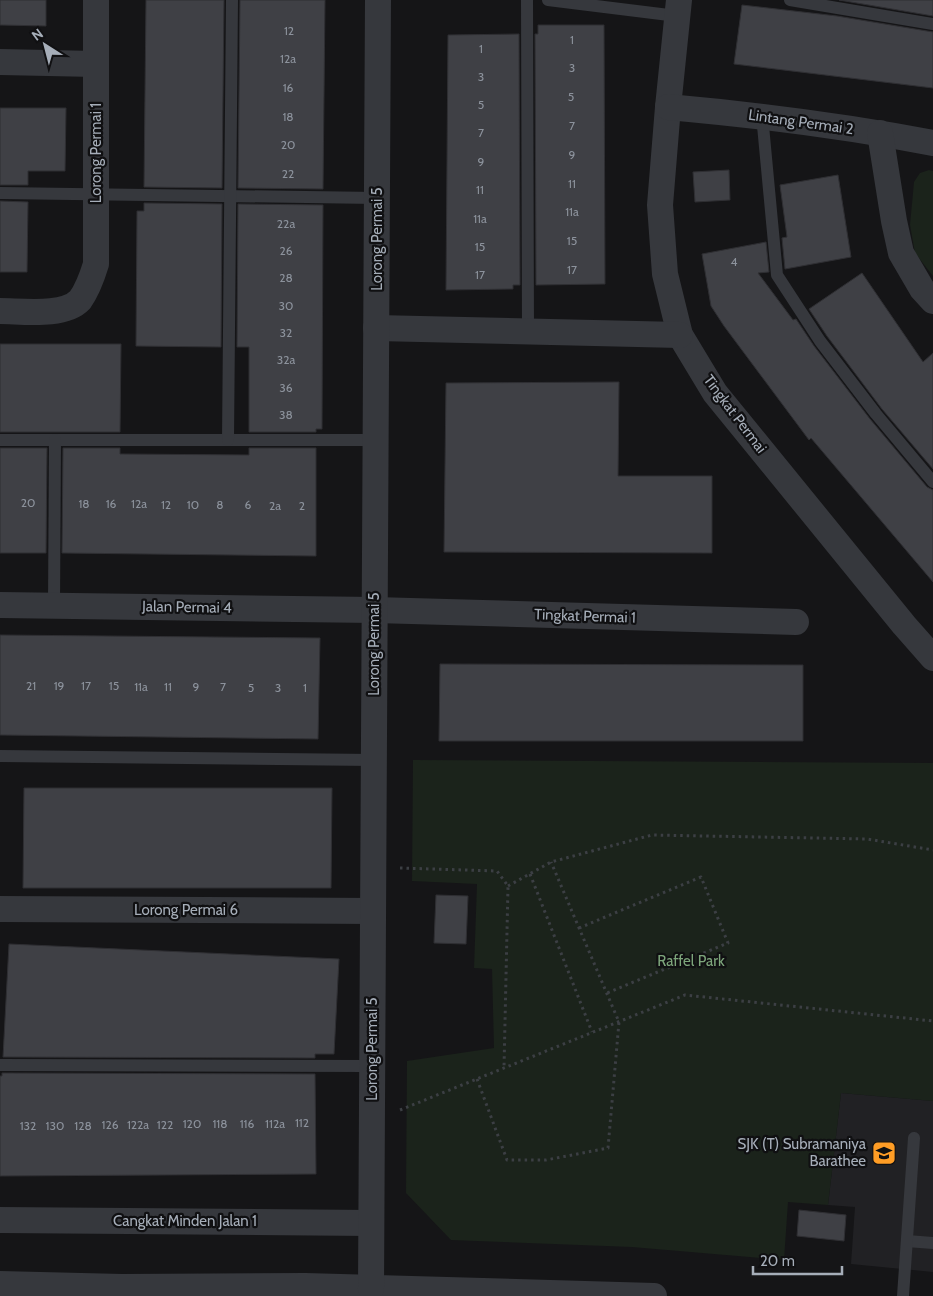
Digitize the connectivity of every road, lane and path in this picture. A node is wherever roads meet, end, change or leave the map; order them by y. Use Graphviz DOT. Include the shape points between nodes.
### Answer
graph roads {
  1 [pos="96,0"];
  2 [pos="232,0"];
  3 [pos="378,0"];
  4 [pos="527,0"];
  5 [pos="548,0"];
  6 [pos="790,0"];
  7 [pos="678,8"];
  8 [pos="933,24"];
  9 [pos="0,62"];
  10 [pos="96,64"];
  11 [pos="668,107"];
  12 [pos="762,115"];
  13 [pos="880,133"];
  14 [pos="933,143"];
  15 [pos="0,193"];
  16 [pos="96,194"];
  17 [pos="230,196"];
  18 [pos="377,198"];
  19 [pos="933,302"];
  20 [pos="0,311"];
  21 [pos="376,328"];
  22 [pos="528,332"];
  23 [pos="680,335"];
  24 [pos="0,440"];
  25 [pos="55,440"];
  26 [pos="228,440"];
  27 [pos="376,440"];
  28 [pos="933,482"];
  29 [pos="0,605"];
  30 [pos="54,606"];
  31 [pos="375,610"];
  32 [pos="796,622"];
  33 [pos="933,658"];
  34 [pos="0,756"];
  35 [pos="374,760"];
  36 [pos="933,850"];
  37 [pos="551,862"];
  38 [pos="373,867"];
  39 [pos="530,874"];
  40 [pos="508,886"];
  41 [pos="0,909"];
  42 [pos="373,911"];
  43 [pos="579,928"];
  44 [pos="607,993"];
  45 [pos="933,1021"];
  46 [pos="619,1022"];
  47 [pos="592,1032"];
  48 [pos="0,1065"];
  49 [pos="372,1066"];
  50 [pos="504,1068"];
  51 [pos="477,1079"];
  52 [pos="371,1121"];
  53 [pos="914,1138"];
  54 [pos="0,1220"];
  55 [pos="371,1223"];
  56 [pos="907,1241"];
  57 [pos="933,1243"];
  58 [pos="0,1284"];
  59 [pos="371,1289"];
  60 [pos="625,1295"];
  61 [pos="654,1296"];
  62 [pos="903,1296"];
  1 -- 10 [label="street, Lorong Permai 1"];
  2 -- 17 [label="lane"];
  3 -- 18 [label="street, Lorong Permai 5"];
  4 -- 22 [label="lane"];
  5 -- 7 [label="lane"];
  6 -- 8 [label="lane"];
  7 -- 11 [label="street, Tingkat Permai"];
  9 -- 10 [label="street"];
  10 -- 16 [label="street, Lorong Permai 1"];
  11 -- 12 [label="street, Lintang Permai 2"];
  11 -- 23 [label="street, Tingkat Permai" via="660,205 664,274"];
  12 -- 13 [label="street, Lintang Permai 2"];
  12 -- 28 [label="lane" via="777,275 820,341"];
  13 -- 14 [label="street, Lintang Permai 2"];
  13 -- 19 [label="street" via="901,253"];
  15 -- 16 [label="lane"];
  16 -- 17 [label="lane"];
  16 -- 20 [label="street, Lorong Permai 1" via="96,264 90,284 78,301 59,311"];
  17 -- 18 [label="lane"];
  17 -- 26 [label="lane"];
  18 -- 21 [label="street, Lorong Permai 5"];
  21 -- 22 [label="street"];
  21 -- 27 [label="street, Lorong Permai 5"];
  22 -- 23 [label="street"];
  23 -- 33 [label="street, Tingkat Permai" via="715,393"];
  24 -- 25 [label="lane"];
  25 -- 26 [label="lane"];
  25 -- 30 [label="lane"];
  26 -- 27 [label="lane"];
  27 -- 31 [label="street, Lorong Permai 5"];
  29 -- 30 [label="street, Jalan Permai 4"];
  30 -- 31 [label="street, Jalan Permai 4"];
  31 -- 32 [label="street, Tingkat Permai 1"];
  31 -- 35 [label="street, Lorong Permai 5"];
  34 -- 35 [label="lane"];
  35 -- 38 [label="street, Lorong Permai 5"];
  36 -- 37 [label="path" via="867,839 652,835"];
  37 -- 39 [label="path"];
  37 -- 43 [label="path"];
  38 -- 40 [label="path" via="496,871"];
  38 -- 42 [label="street, Lorong Permai 5"];
  39 -- 40 [label="path"];
  39 -- 47 [label="path"];
  40 -- 50 [label="path"];
  41 -- 42 [label="street, Lorong Permai 6"];
  42 -- 49 [label="street, Lorong Permai 5"];
  43 -- 44 [label="path"];
  43 -- 44 [label="path" via="700,877 728,943"];
  44 -- 46 [label="path"];
  45 -- 46 [label="path" via="685,995"];
  46 -- 47 [label="path"];
  46 -- 51 [label="path" via="608,1148 546,1160 506,1160"];
  47 -- 50 [label="path"];
  48 -- 49 [label="lane"];
  49 -- 52 [label="street, Lorong Permai 5"];
  50 -- 51 [label="path"];
  51 -- 52 [label="path"];
  52 -- 55 [label="street, Lorong Permai 5"];
  53 -- 56 [label="lane"];
  54 -- 55 [label="street, Cangkat Minden Jalan 1"];
  55 -- 59 [label="street, Lorong Permai 5"];
  56 -- 57 [label="lane"];
  56 -- 62 [label="lane"];
  58 -- 59 [label="street"];
  59 -- 60 [label="street"];
  60 -- 61 [label="street"];
}
